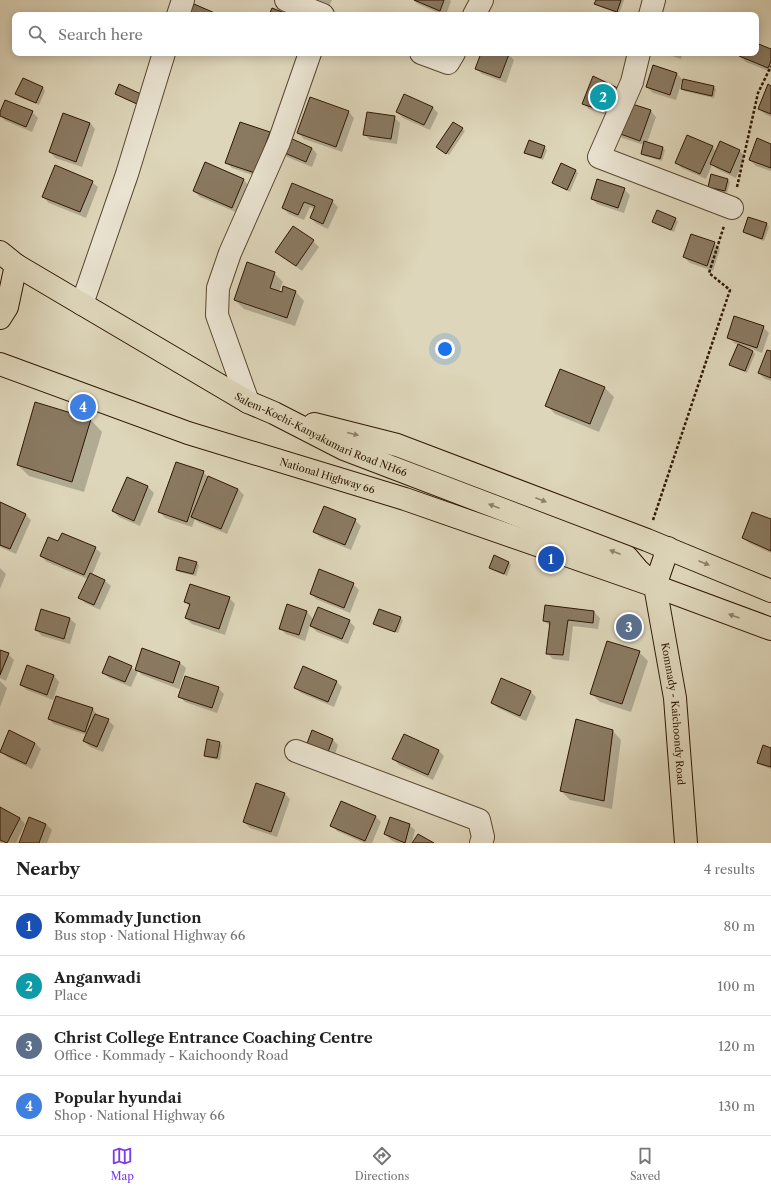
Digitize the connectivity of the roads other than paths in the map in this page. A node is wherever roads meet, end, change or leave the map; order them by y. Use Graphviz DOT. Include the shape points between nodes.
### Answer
graph roads {
  1 [pos="183,0"];
  2 [pos="286,0"];
  3 [pos="328,0"];
  4 [pos="482,0"];
  5 [pos="654,0"];
  6 [pos="179,12"];
  7 [pos="316,12"];
  8 [pos="325,12"];
  9 [pos="476,12"];
  10 [pos="651,12"];
  11 [pos="163,56"];
  12 [pos="309,56"];
  13 [pos="429,56"];
  14 [pos="452,56"];
  15 [pos="638,56"];
  16 [pos="732,208"];
  17 [pos="8,259"];
  18 [pos="82,304"];
  19 [pos="0,318"];
  20 [pos="0,364"];
  21 [pos="248,402"];
  22 [pos="274,413"];
  23 [pos="668,548"];
  24 [pos="655,586"];
  25 [pos="771,591"];
  26 [pos="771,629"];
  27 [pos="296,751"];
  28 [pos="481,843"];
  29 [pos="686,843"];
  1 -- 6 [label="street"];
  2 -- 7 [label="street"];
  3 -- 8 [label="street"];
  4 -- 9 [label="street"];
  5 -- 10 [label="street"];
  11 -- 18 [label="street" via="127,174"];
  12 -- 21 [label="street" via="279,142 230,253 218,288 217,315"];
  13 -- 14 [label="street" via="448,63"];
  15 -- 16 [label="street" via="632,82 599,156"];
  17 -- 18 [label="main road, Salem-Kochi-Kanyakumari Road NH66"];
  17 -- 19 [label="main road" via="7,307"];
  18 -- 21 [label="main road, Salem-Kochi-Kanyakumari Road NH66"];
  20 -- 24 [label="main road, National Highway 66" via="188,433 405,499"];
  21 -- 22 [label="main road, Salem-Kochi-Kanyakumari Road NH66"];
  22 -- 23 [label="main road, one-way" via="397,445"];
  24 -- 22 [label="main road, Salem-Kochi-Kanyakumari Road NH66, one-way" via="627,557 344,449"];
  23 -- 24 [label="main road"];
  23 -- 25 [label="main road, one-way"];
  26 -- 24 [label="main road, National Highway 66, one-way"];
  24 -- 29 [label="main road, Kommady - Kaichoondy Road" via="675,698"];
  27 -- 28 [label="street" via="480,820 484,837"];
}
